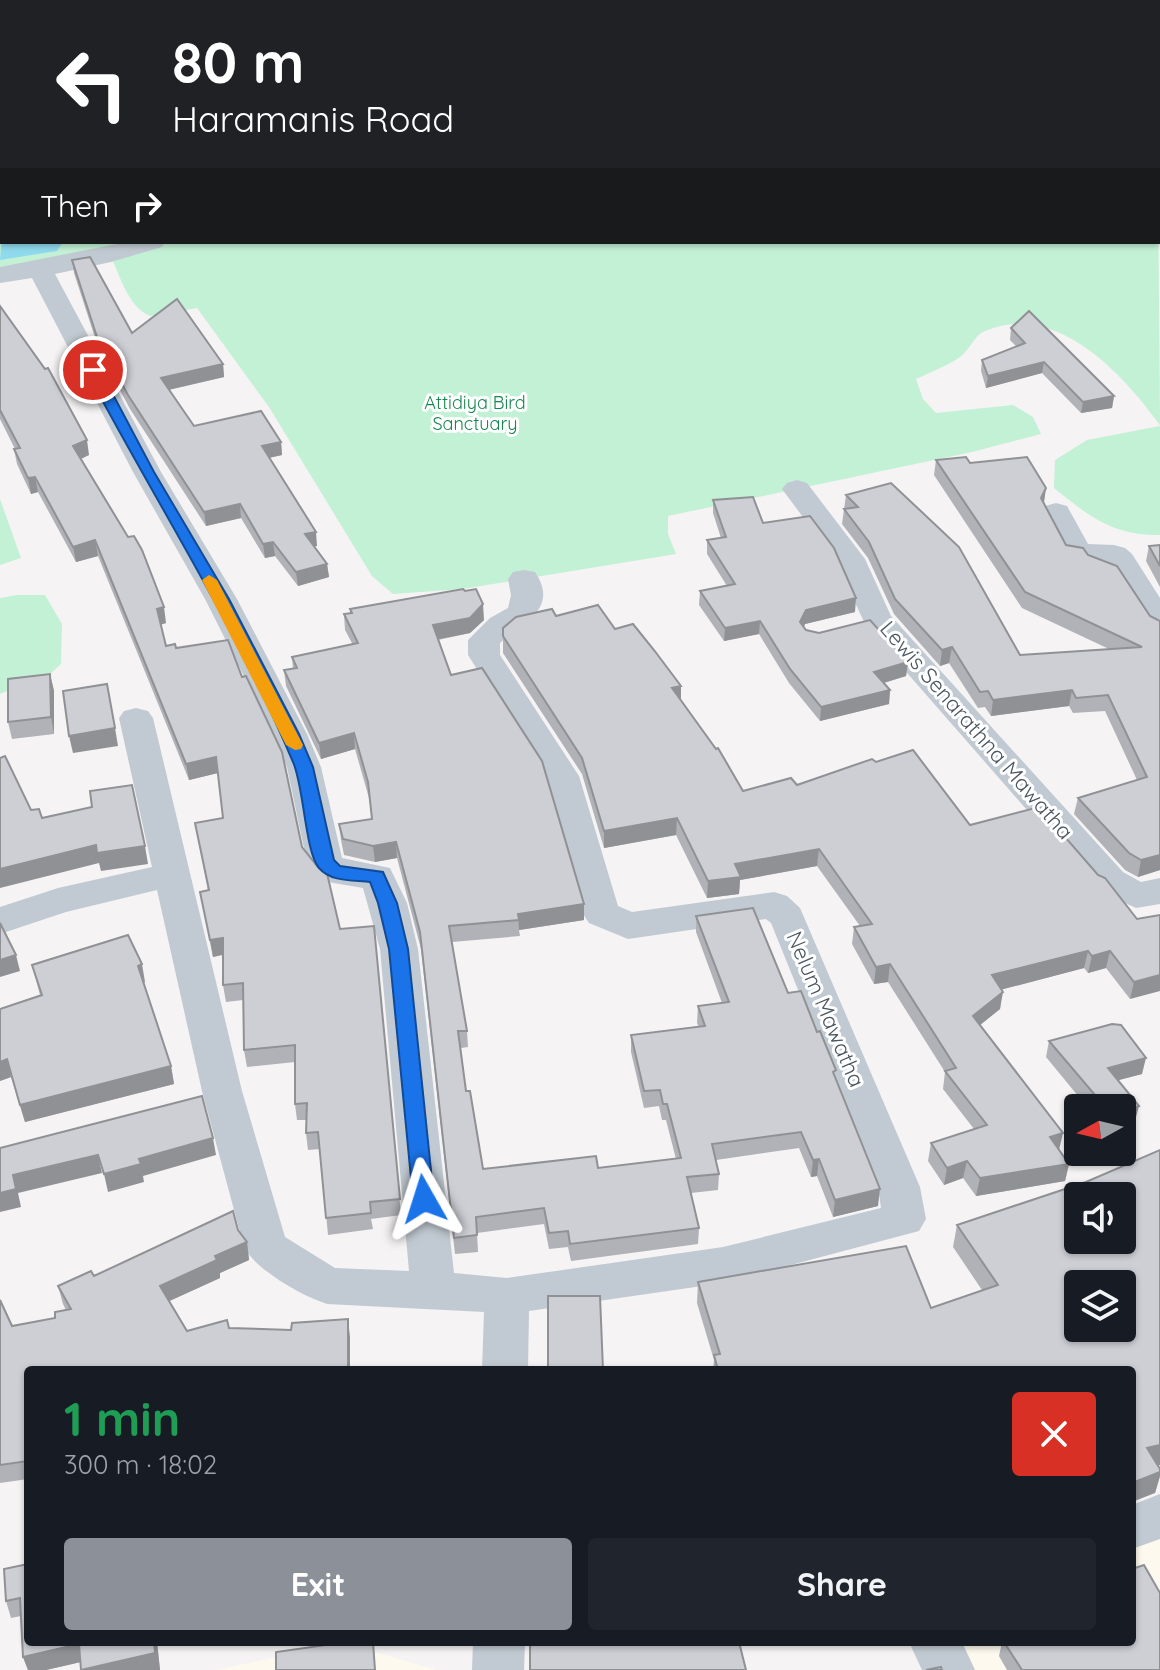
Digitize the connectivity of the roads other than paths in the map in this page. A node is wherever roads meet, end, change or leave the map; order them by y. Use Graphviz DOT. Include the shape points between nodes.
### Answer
graph roads {
  1 [pos="147,244"];
  2 [pos="40,269"];
  3 [pos="0,275"];
  4 [pos="797,489"];
  5 [pos="1056,512"];
  6 [pos="524,579"];
  7 [pos="1160,623"];
  8 [pos="136,718"];
  9 [pos="173,874"];
  10 [pos="1160,891"];
  11 [pos="0,921"];
  12 [pos="433,1290"];
  13 [pos="507,1296"];
  14 [pos="505,1366"];
  15 [pos="1160,1516"];
  16 [pos="1136,1525"];
  17 [pos="499,1646"];
  18 [pos="937,1646"];
  19 [pos="498,1670"];
  20 [pos="949,1670"];
  1 -- 2 [label="street"];
  2 -- 3 [label="street"];
  2 -- 12 [label="street" via="290,734 304,767 325,863 335,872 377,877 388,903 399,949"];
  4 -- 10 [label="street, Lewis Senarathna Mawatha" via="850,559 862,622 1110,881 1136,895"];
  5 -- 7 [label="street" via="1077,553 1114,554 1121,561"];
  6 -- 13 [label="street, Nelum Mawatha" via="522,613 484,640 484,655 562,776 602,914 628,926 774,905 787,917 899,1187 904,1219 723,1265"];
  8 -- 9 [label="street"];
  9 -- 11 [label="street" via="58,901"];
  9 -- 12 [label="street" via="208,1095 266,1247 327,1286"];
  12 -- 13 [label="street"];
  13 -- 14 [label="street"];
  15 -- 16 [label="street"];
  17 -- 19 [label="street"];
  18 -- 20 [label="street"];
}
